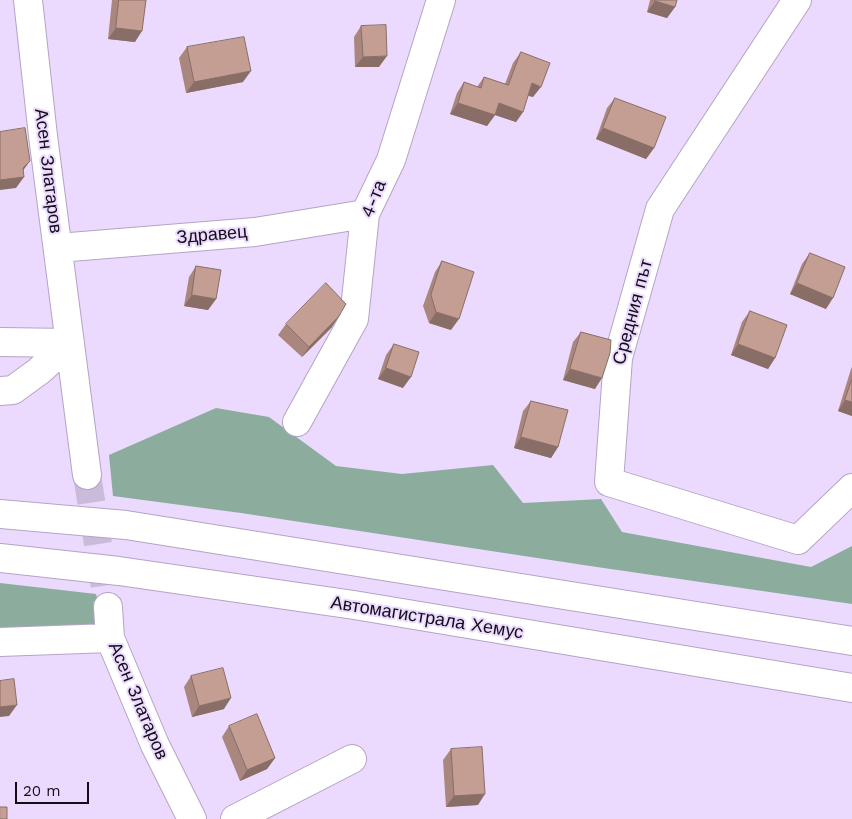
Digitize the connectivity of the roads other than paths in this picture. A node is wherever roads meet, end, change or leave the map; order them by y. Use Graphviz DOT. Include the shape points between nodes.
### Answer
graph roads {
  1 [pos="28,0"];
  2 [pos="441,0"];
  3 [pos="796,0"];
  4 [pos="365,214"];
  5 [pos="58,248"];
  6 [pos="0,342"];
  7 [pos="70,343"];
  8 [pos="0,391"];
  9 [pos="298,422"];
  10 [pos="87,474"];
  11 [pos="852,488"];
  12 [pos="0,514"];
  13 [pos="0,558"];
  14 [pos="108,607"];
  15 [pos="110,638"];
  16 [pos="852,641"];
  17 [pos="0,642"];
  18 [pos="852,688"];
  19 [pos="352,759"];
  20 [pos="192,819"];
  21 [pos="235,819"];
  1 -- 5 [label="main road, Асен Златаров"];
  2 -- 4 [label="main road, 4-та" via="391,160"];
  3 -- 11 [label="main road, Средния път" via="660,209 618,358 609,482 798,540"];
  4 -- 5 [label="main road, Здравец" via="256,232"];
  4 -- 9 [label="main road, 4-та" via="354,319"];
  5 -- 7 [label="main road, Асен Златаров"];
  6 -- 7 [label="main road"];
  7 -- 8 [label="main road" via="13,390"];
  7 -- 10 [label="main road, Асен Златаров"];
  12 -- 16 [label="main road" via="126,525"];
  13 -- 18 [label="main road, Автомагистрала Хемус" via="119,571 344,604"];
  14 -- 15 [label="main road, Асен Златаров"];
  15 -- 17 [label="main road"];
  15 -- 20 [label="main road, Асен Златаров" via="155,745"];
  19 -- 21 [label="main road"];
}
